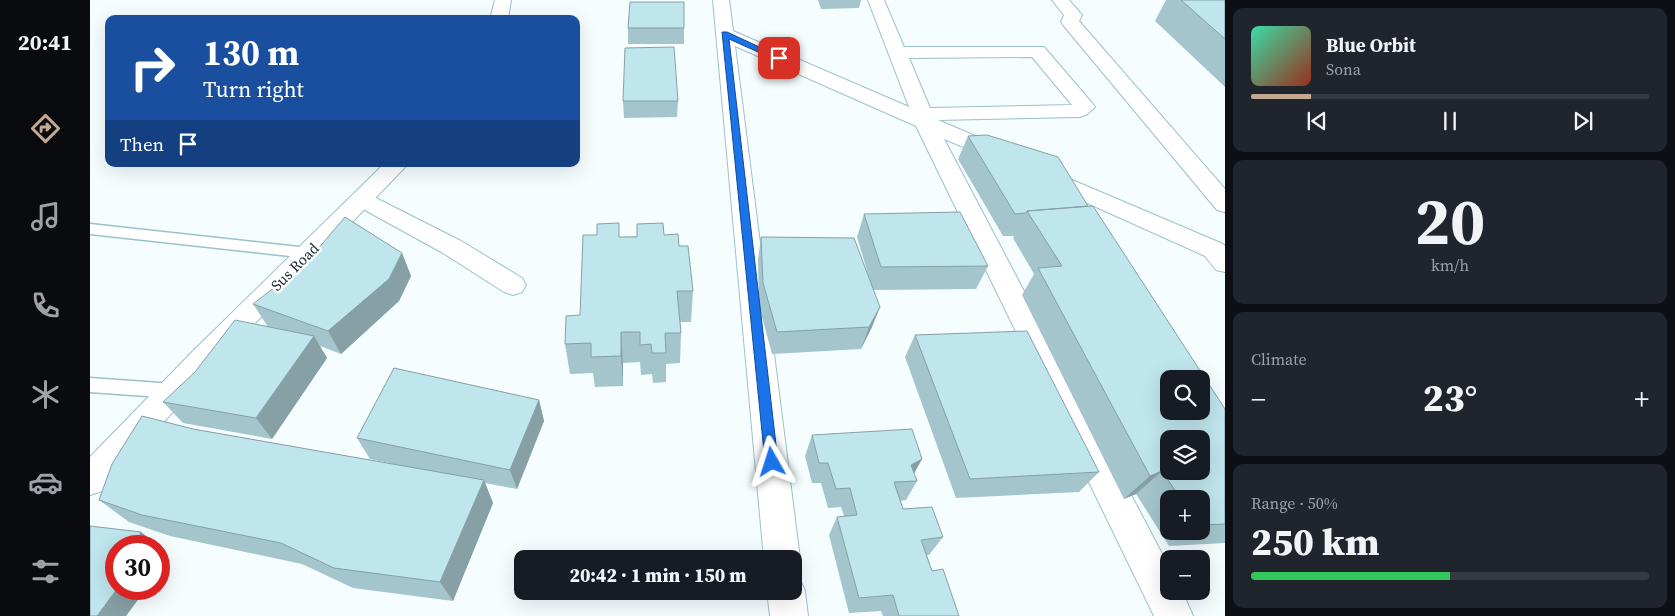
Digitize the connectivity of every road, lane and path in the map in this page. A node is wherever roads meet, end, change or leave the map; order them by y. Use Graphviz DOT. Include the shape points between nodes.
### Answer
graph roads {
  1 [pos="503,0"];
  2 [pos="721,0"];
  3 [pos="876,0"];
  4 [pos="1060,0"];
  5 [pos="500,15"];
  6 [pos="724,34"];
  7 [pos="903,52"];
  8 [pos="929,117"];
  9 [pos="394,167"];
  10 [pos="362,199"];
  11 [pos="1225,204"];
  12 [pos="90,229"];
  13 [pos="1221,248"];
  14 [pos="308,253"];
  15 [pos="513,285"];
  16 [pos="90,385"];
  17 [pos="174,391"];
  18 [pos="90,480"];
  19 [pos="781,550"];
  20 [pos="787,600"];
  21 [pos="789,616"];
  22 [pos="1174,616"];
  1 -- 5 [label="street"];
  2 -- 6 [label="street"];
  3 -- 7 [label="street"];
  4 -- 11 [label="street" via="1073,15 1070,22"];
  6 -- 8 [label="street"];
  6 -- 19 [label="street"];
  7 -- 8 [label="street"];
  7 -- 8 [label="street" via="1037,51 1085,107 1079,111"];
  8 -- 13 [label="street" via="1020,164"];
  8 -- 22 [label="street"];
  9 -- 10 [label="street, Sus Road"];
  10 -- 14 [label="street, Sus Road"];
  10 -- 15 [label="street" via="452,247"];
  12 -- 14 [label="lane"];
  14 -- 17 [label="street, Sus Road"];
  16 -- 17 [label="lane"];
  17 -- 18 [label="street, Sus Road" via="156,428"];
  20 -- 21 [label="street"];
}
